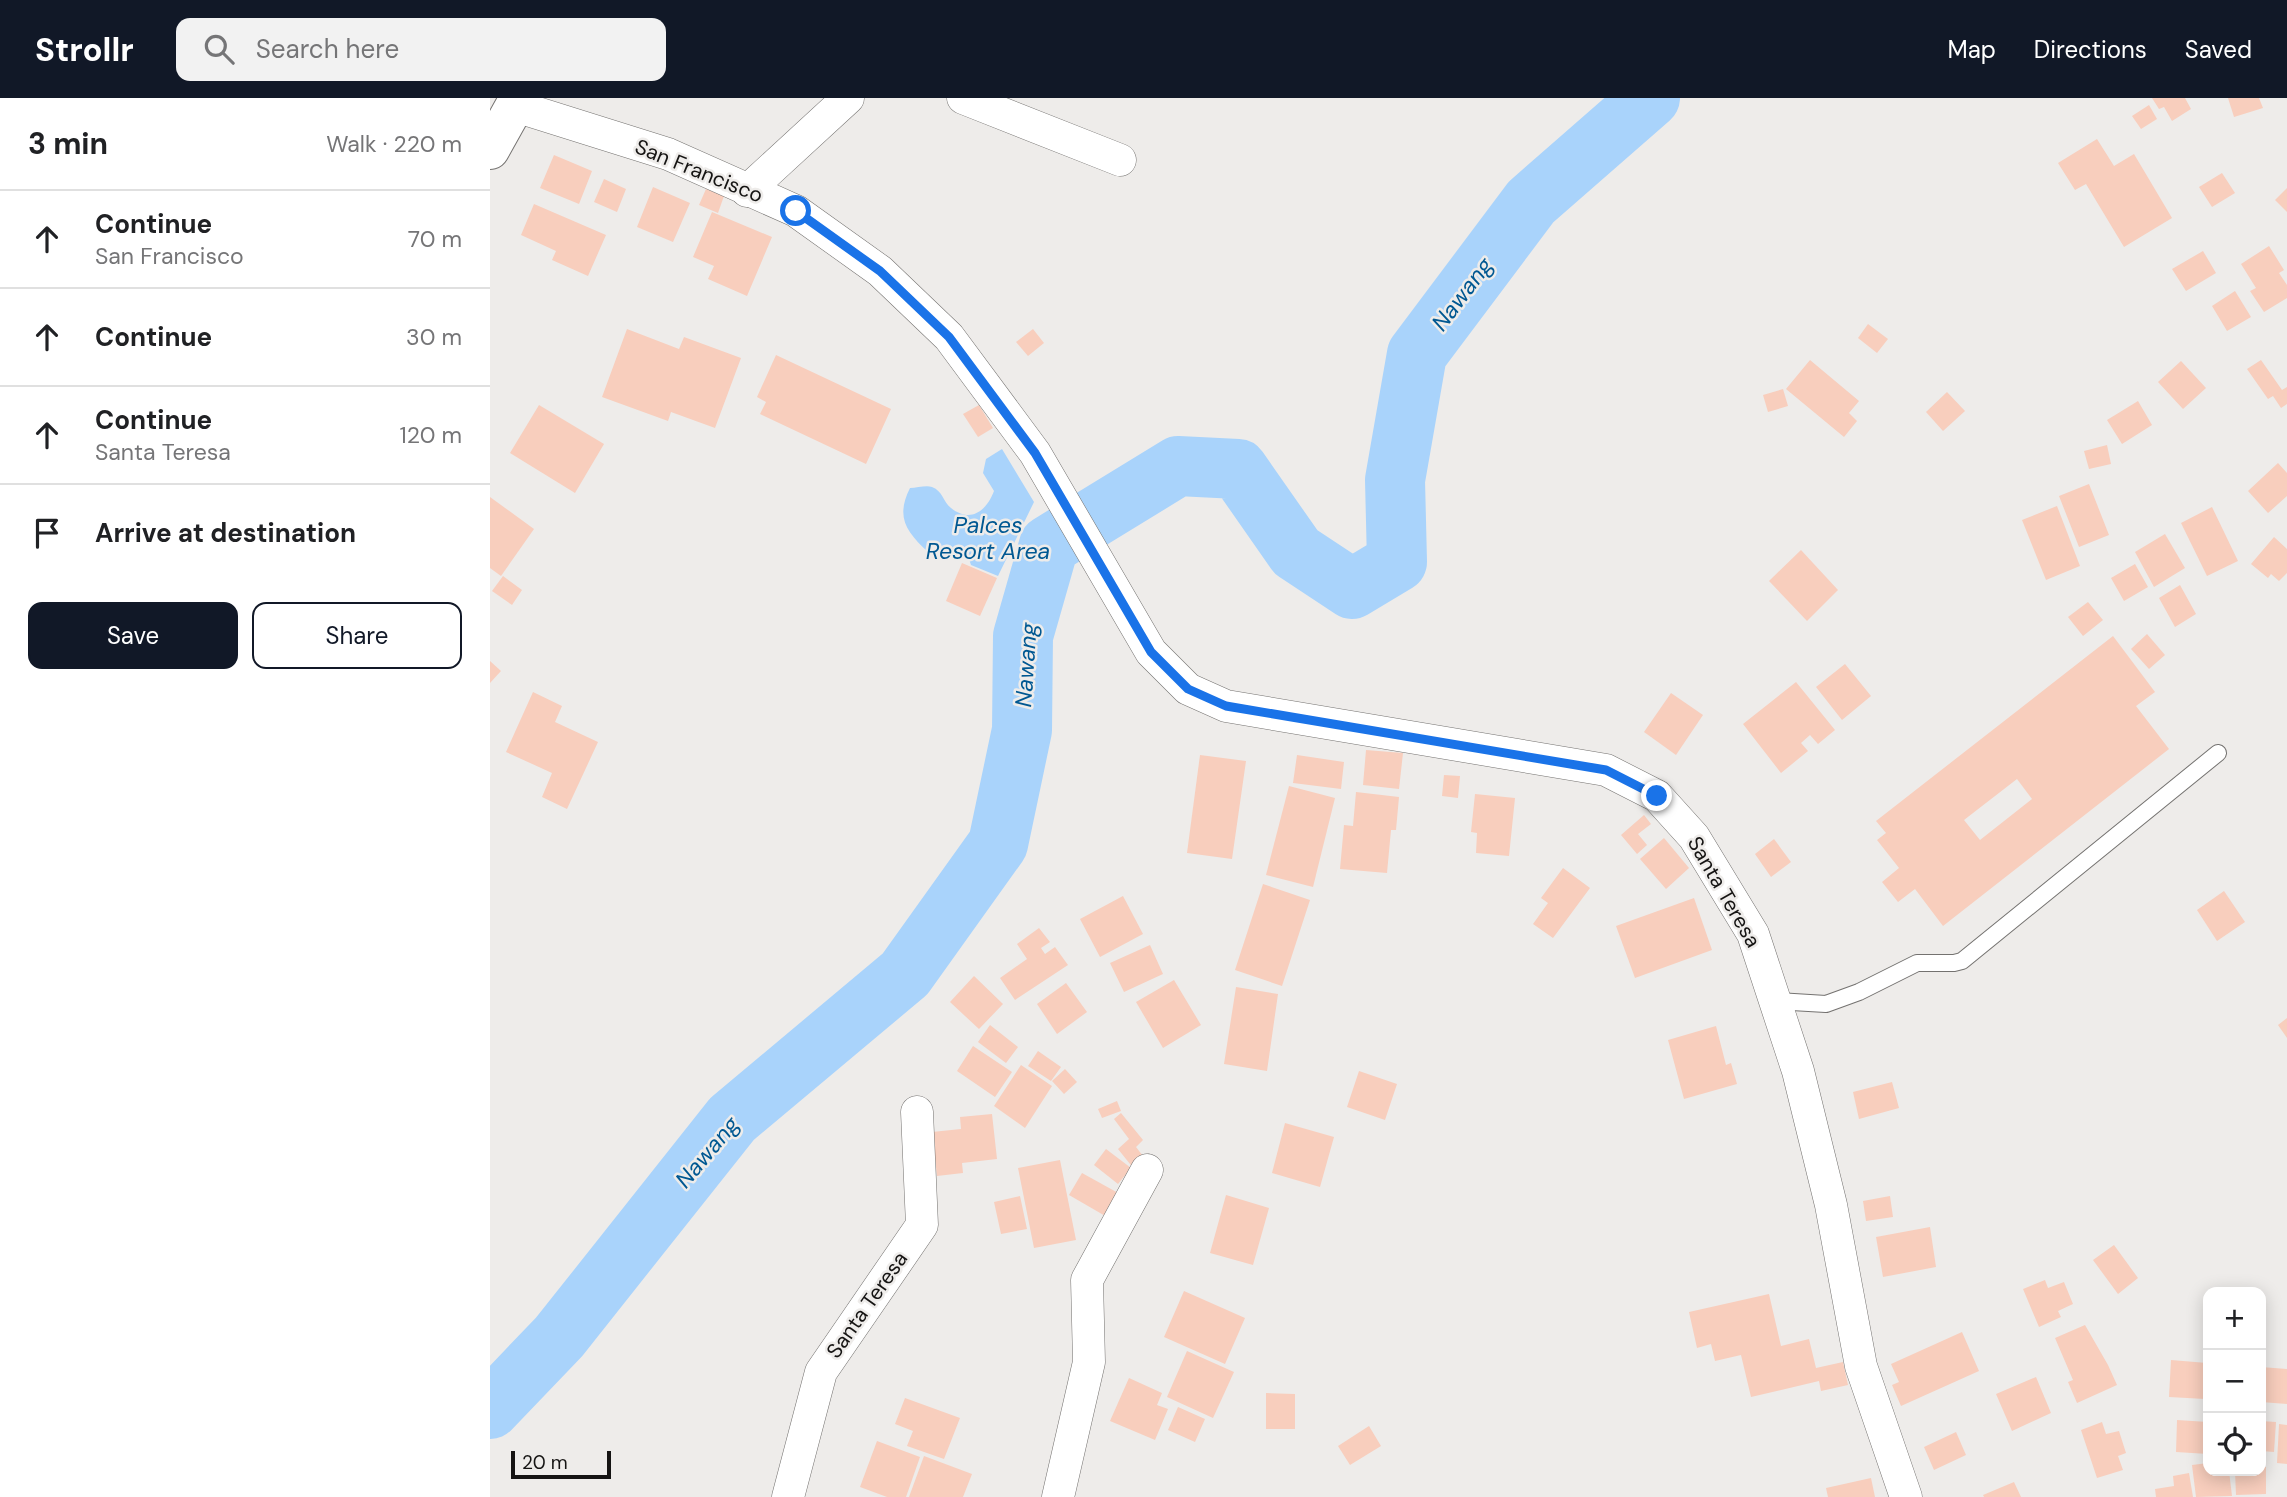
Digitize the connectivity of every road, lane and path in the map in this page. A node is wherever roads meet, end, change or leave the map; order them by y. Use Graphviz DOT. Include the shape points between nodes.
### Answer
graph roads {
  1 [pos="848,98"];
  2 [pos="963,98"];
  3 [pos="517,102"];
  4 [pos="490,150"];
  5 [pos="1120,160"];
  6 [pos="747,191"];
  7 [pos="1119,597"];
  8 [pos="2218,753"];
  9 [pos="1776,1001"];
  10 [pos="917,1112"];
  11 [pos="1147,1170"];
  12 [pos="789,1497"];
  13 [pos="1058,1497"];
  14 [pos="1906,1497"];
  1 -- 6 [label="street"];
  2 -- 5 [label="street"];
  3 -- 4 [label="main road"];
  3 -- 6 [label="street, San Francisco" via="668,154"];
  6 -- 7 [label="street, San Francisco" via="796,211 880,271 949,337 1035,453"];
  7 -- 9 [label="street, Santa Teresa" via="1151,652 1188,689 1226,706 1606,770 1657,796 1694,837 1754,934"];
  8 -- 9 [label="lane" via="1962,961 1917,963 1826,1004"];
  9 -- 14 [label="street, Santa Teresa" via="1831,1205 1861,1366"];
  10 -- 12 [label="street, Santa Teresa" via="922,1224 821,1372"];
  11 -- 13 [label="street" via="1087,1280 1089,1362"];
}
